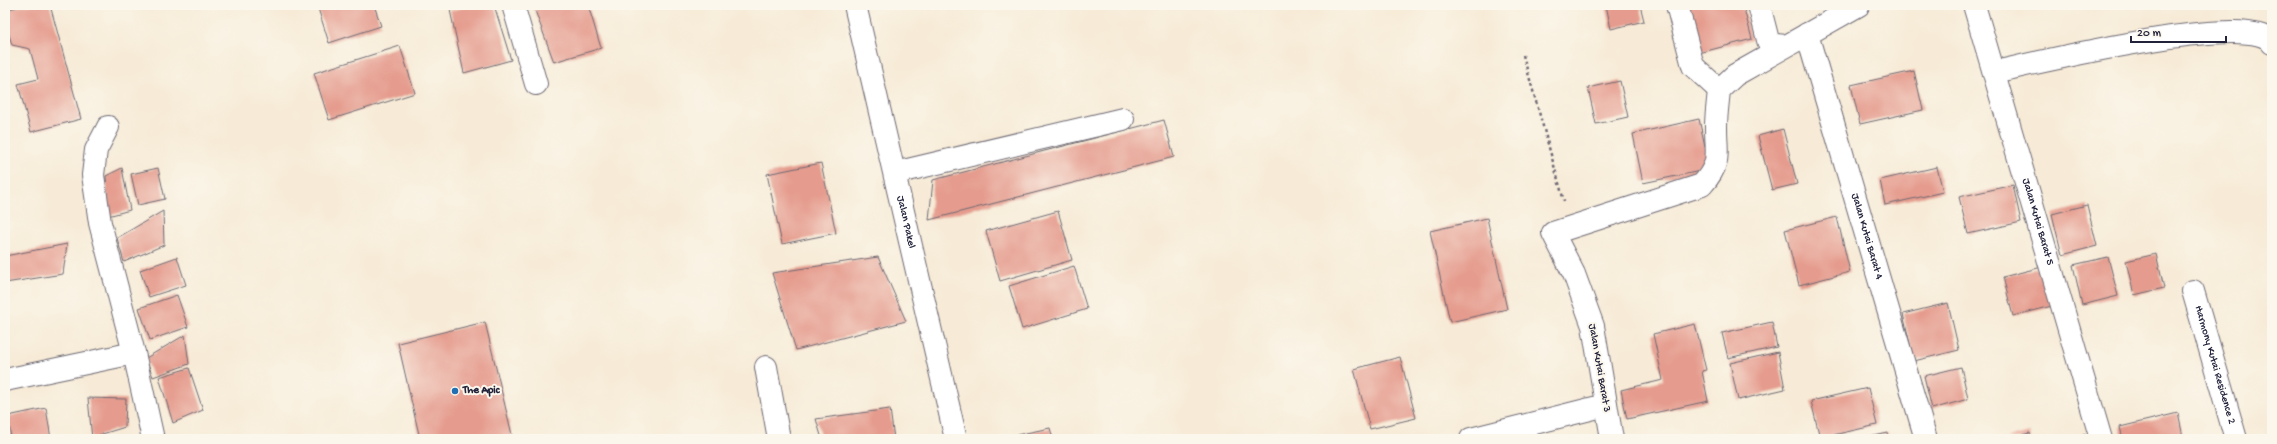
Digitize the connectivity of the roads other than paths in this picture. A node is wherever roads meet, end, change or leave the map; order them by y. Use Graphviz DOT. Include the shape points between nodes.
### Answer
graph roads {
  1 [pos="513,5"];
  2 [pos="855,5"];
  3 [pos="1678,5"];
  4 [pos="1759,5"];
  5 [pos="1859,5"];
  6 [pos="1974,5"];
  7 [pos="1807,34"];
  8 [pos="2272,43"];
  9 [pos="1785,46"];
  10 [pos="1995,72"];
  11 [pos="536,84"];
  12 [pos="1720,90"];
  13 [pos="1123,119"];
  14 [pos="108,127"];
  15 [pos="894,169"];
  16 [pos="2193,291"];
  17 [pos="134,353"];
  18 [pos="766,367"];
  19 [pos="5,380"];
  20 [pos="1606,405"];
  21 [pos="153,439"];
  22 [pos="779,439"];
  23 [pos="956,439"];
  24 [pos="1471,439"];
  25 [pos="1612,439"];
  26 [pos="1926,439"];
  27 [pos="2101,439"];
  28 [pos="2236,439"];
  1 -- 11 [label="street"];
  2 -- 15 [label="street, Jalan Pakel"];
  3 -- 12 [label="street" via="1693,66"];
  4 -- 9 [label="street" via="1769,44"];
  5 -- 7 [label="street"];
  6 -- 10 [label="street, Jalan Kutai Barat 5"];
  7 -- 9 [label="street"];
  7 -- 26 [label="street, Jalan Kutai Barat 4"];
  8 -- 10 [label="street" via="2264,35 2243,31 2171,36"];
  9 -- 12 [label="street" via="1735,75"];
  10 -- 27 [label="street, Jalan Kutai Barat 5"];
  12 -- 20 [label="street, Jalan Kutai Barat 3" via="1716,128 1718,150 1714,172 1702,185 1562,230 1574,274 1593,326"];
  13 -- 15 [label="street"];
  14 -- 17 [label="street" via="96,150 93,175 100,223"];
  15 -- 23 [label="street, Jalan Pakel"];
  16 -- 28 [label="street, Harmony Kutai Residence 2"];
  17 -- 19 [label="street"];
  17 -- 21 [label="street"];
  18 -- 22 [label="street"];
  20 -- 24 [label="street"];
  20 -- 25 [label="street, Jalan Kutai Barat 3"];
}
